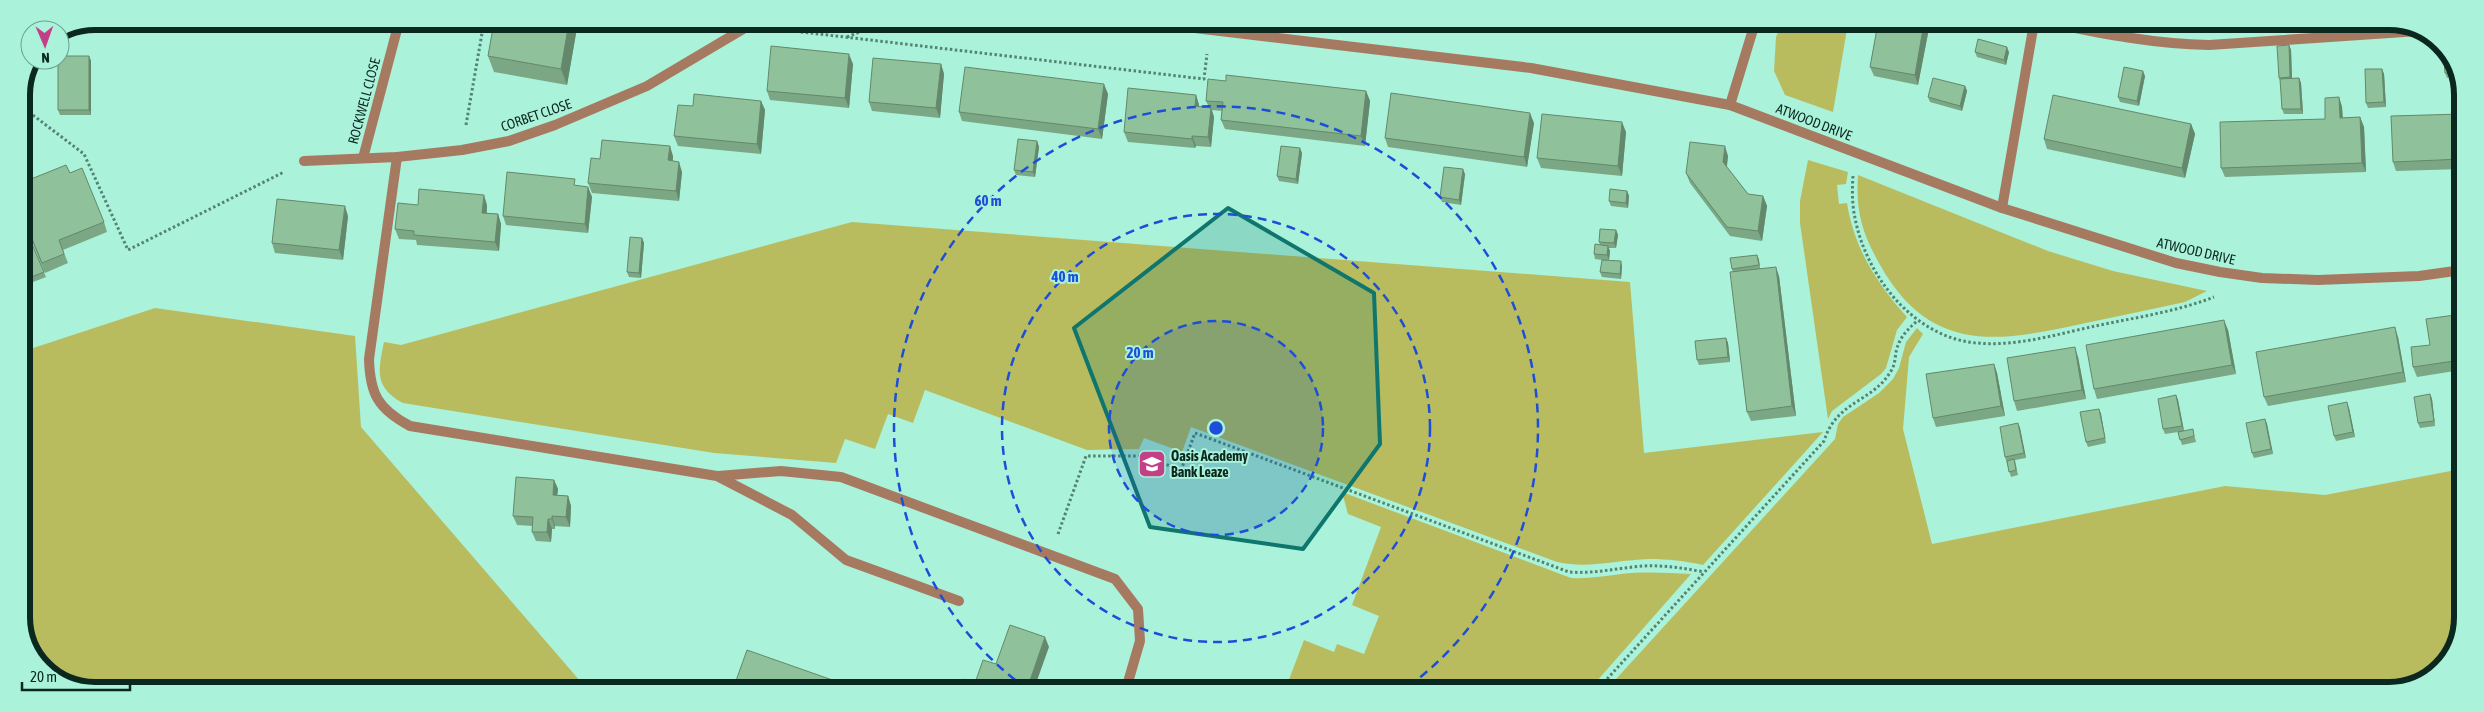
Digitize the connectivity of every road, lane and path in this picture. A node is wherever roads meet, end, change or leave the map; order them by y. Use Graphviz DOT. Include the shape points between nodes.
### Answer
graph roads {
  1 [pos="397,30"];
  2 [pos="483,30"];
  3 [pos="742,30"];
  4 [pos="795,30"];
  5 [pos="864,30"];
  6 [pos="1203,30"];
  7 [pos="1753,30"];
  8 [pos="2033,30"];
  9 [pos="2087,30"];
  10 [pos="1210,31"];
  11 [pos="2405,32"];
  12 [pos="846,37"];
  13 [pos="1730,105"];
  14 [pos="30,113"];
  15 [pos="462,150"];
  16 [pos="1855,153"];
  17 [pos="397,157"];
  18 [pos="363,158"];
  19 [pos="304,162"];
  20 [pos="2002,208"];
  21 [pos="2454,271"];
  22 [pos="2220,294"];
  23 [pos="1917,321"];
  24 [pos="717,476"];
  25 [pos="1056,539"];
  26 [pos="1704,572"];
  27 [pos="959,600"];
  28 [pos="1128,682"];
  29 [pos="1604,682"];
  1 -- 18 [label="street, ROCKWELL CLOSE"];
  2 -- 15 [label="path"];
  3 -- 15 [label="street, CORBET CLOSE" via="647,86 555,125 509,140"];
  4 -- 12 [label="path"];
  5 -- 12 [label="path"];
  6 -- 10 [label="street, ATWOOD DRIVE"];
  7 -- 13 [label="street"];
  8 -- 20 [label="street"];
  9 -- 11 [label="street" via="2136,40 2187,45"];
  10 -- 12 [label="path" via="1204,79"];
  10 -- 13 [label="street, ATWOOD DRIVE" via="1531,68"];
  13 -- 16 [label="street, ATWOOD DRIVE"];
  14 -- 19 [label="path" via="84,154 128,250"];
  15 -- 17 [label="street, CORBET CLOSE"];
  16 -- 20 [label="street, ATWOOD DRIVE"];
  16 -- 23 [label="path" via="1852,201 1860,236 1894,298"];
  17 -- 18 [label="street, CORBET CLOSE"];
  17 -- 24 [label="street" via="369,358 370,384 382,406 393,417 410,426"];
  18 -- 19 [label="street, CORBET CLOSE"];
  20 -- 21 [label="street, ATWOOD DRIVE" via="2176,263 2245,276 2318,280"];
  22 -- 23 [label="path" via="2186,308 2010,342 1976,343 1938,332"];
  23 -- 26 [label="path" via="1900,340 1892,370 1868,394 1837,415 1824,441"];
  24 -- 27 [label="street" via="792,515 846,560"];
  24 -- 28 [label="street" via="781,471 841,477 1115,579 1138,609 1140,641"];
  25 -- 26 [label="path" via="1086,456 1144,456 1182,470 1195,433 1569,572 1672,566"];
  26 -- 29 [label="path"];
}
